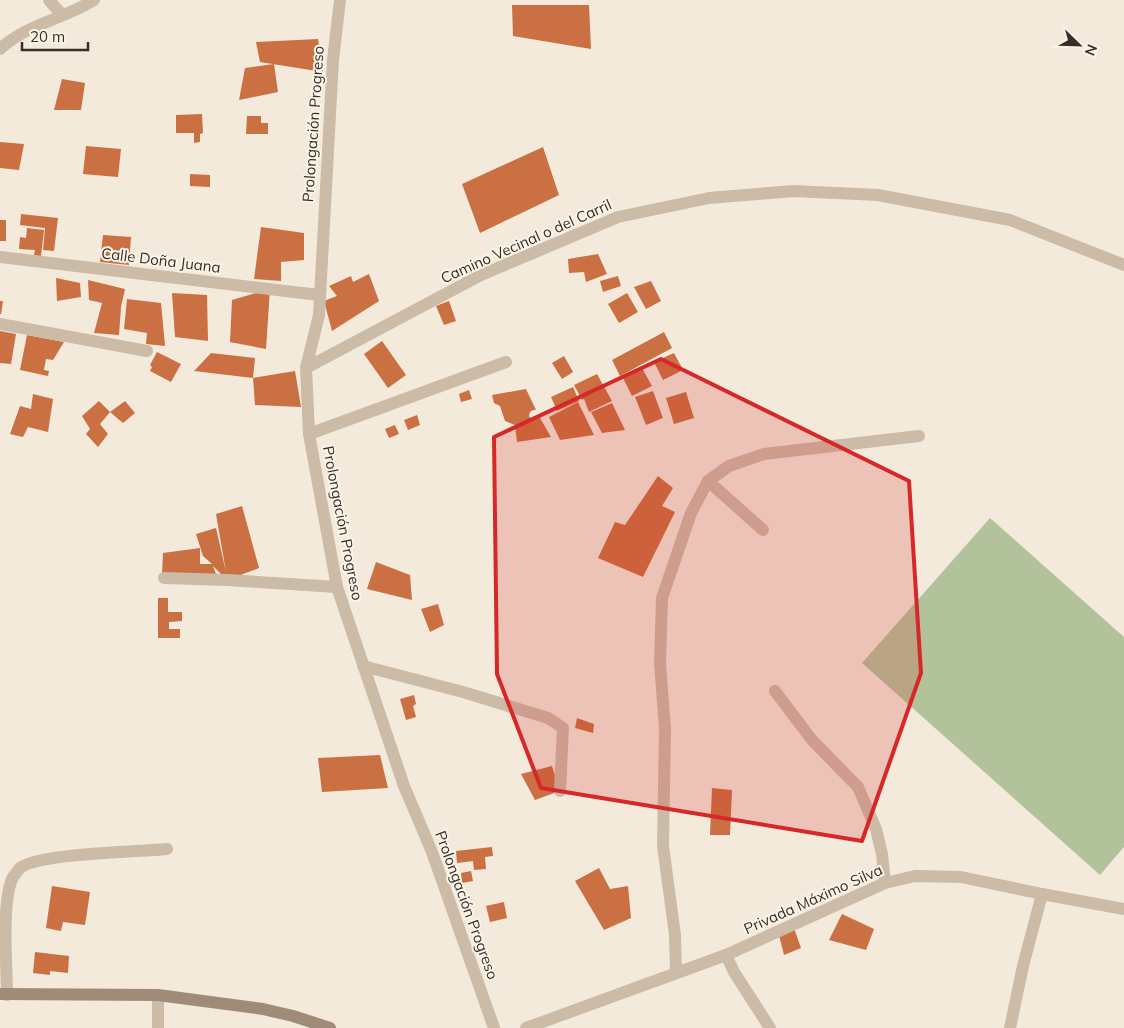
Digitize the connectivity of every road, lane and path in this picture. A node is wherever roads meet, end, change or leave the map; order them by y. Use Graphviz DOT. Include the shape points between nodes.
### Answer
graph roads {
  1 [pos="49,0"];
  2 [pos="94,0"];
  3 [pos="340,0"];
  4 [pos="62,15"];
  5 [pos="0,49"];
  6 [pos="0,257"];
  7 [pos="1124,265"];
  8 [pos="319,295"];
  9 [pos="0,324"];
  10 [pos="147,351"];
  11 [pos="506,362"];
  12 [pos="306,368"];
  13 [pos="309,434"];
  14 [pos="919,436"];
  15 [pos="708,481"];
  16 [pos="763,530"];
  17 [pos="164,578"];
  18 [pos="337,587"];
  19 [pos="363,666"];
  20 [pos="775,691"];
  21 [pos="560,791"];
  22 [pos="167,850"];
  23 [pos="885,883"];
  24 [pos="1042,894"];
  25 [pos="1124,908"];
  26 [pos="726,955"];
  27 [pos="676,973"];
  28 [pos="4,994"];
  29 [pos="158,995"];
  30 [pos="158,1028"];
  31 [pos="330,1028"];
  32 [pos="494,1028"];
  33 [pos="526,1028"];
  34 [pos="770,1028"];
  35 [pos="1010,1028"];
  1 -- 4 [label="street"];
  2 -- 4 [label="street"];
  3 -- 8 [label="street, Prolongación Progreso" via="333,60"];
  4 -- 5 [label="street" via="26,30"];
  6 -- 8 [label="street, Calle Doña Juana"];
  7 -- 12 [label="street, Camino Vecinal o del Carril" via="1010,220 878,195 794,191 709,198 618,217 481,275"];
  8 -- 12 [label="street, Prolongación Progreso" via="318,315"];
  9 -- 10 [label="street"];
  11 -- 13 [label="street"];
  12 -- 13 [label="street, Prolongación Progreso"];
  13 -- 18 [label="street, Prolongación Progreso"];
  14 -- 15 [label="street" via="764,454 729,466"];
  15 -- 16 [label="street"];
  15 -- 27 [label="street" via="691,513 662,598 663,846 675,935"];
  17 -- 18 [label="street"];
  18 -- 19 [label="street, Prolongación Progreso"];
  19 -- 21 [label="street" via="548,718 563,728"];
  19 -- 32 [label="street, Prolongación Progreso"];
  20 -- 23 [label="street" via="812,740 858,787 876,829"];
  22 -- 28 [label="street" via="59,857 20,868 8,892"];
  23 -- 24 [label="street, Privada Máximo Silva" via="915,876 961,877"];
  23 -- 26 [label="street, Privada Máximo Silva"];
  24 -- 25 [label="street, Privada Máximo Silva"];
  24 -- 35 [label="street"];
  26 -- 27 [label="street, Privada Máximo Silva"];
  26 -- 34 [label="street"];
  27 -- 33 [label="street, Privada Máximo Silva"];
  28 -- 29 [label="street"];
  29 -- 30 [label="street"];
  29 -- 31 [label="street" via="263,1009"];
}
